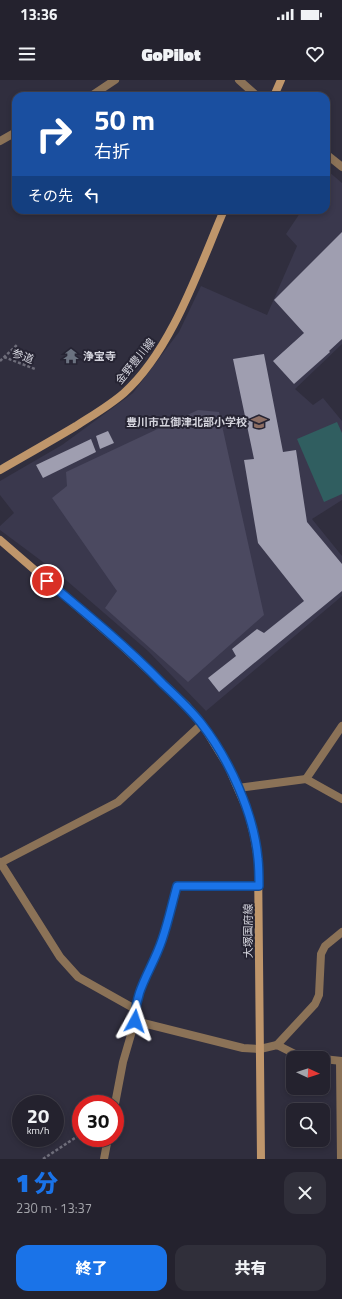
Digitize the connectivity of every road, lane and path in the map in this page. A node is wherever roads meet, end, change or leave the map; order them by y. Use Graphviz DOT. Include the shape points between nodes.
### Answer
graph roads {
  1 [pos="115,80"];
  2 [pos="239,80"];
  3 [pos="281,80"];
  4 [pos="98,92"];
  5 [pos="252,92"];
  6 [pos="276,92"];
  7 [pos="12,134"];
  8 [pos="0,141"];
  9 [pos="330,157"];
  10 [pos="342,167"];
  11 [pos="222,214"];
  12 [pos="18,344"];
  13 [pos="4,357"];
  14 [pos="0,361"];
  15 [pos="35,369"];
  16 [pos="0,470"];
  17 [pos="0,540"];
  18 [pos="202,724"];
  19 [pos="342,726"];
  20 [pos="306,779"];
  21 [pos="238,788"];
  22 [pos="342,799"];
  23 [pos="0,862"];
  24 [pos="259,886"];
  25 [pos="342,932"];
  26 [pos="135,1009"];
  27 [pos="135,1021"];
  28 [pos="277,1045"];
  29 [pos="260,1049"];
  30 [pos="288,1051"];
  31 [pos="330,1060"];
  32 [pos="341,1061"];
  33 [pos="117,1095"];
  34 [pos="72,1140"];
  35 [pos="106,1147"];
  36 [pos="43,1159"];
  37 [pos="104,1159"];
  38 [pos="261,1159"];
  39 [pos="342,1159"];
  1 -- 4 [label="street"];
  2 -- 5 [label="street"];
  3 -- 6 [label="main road"];
  7 -- 8 [label="street"];
  9 -- 10 [label="street"];
  11 -- 16 [label="main road, 金野豊川線" via="173,326 160,350 142,373 125,392 104,409"];
  12 -- 13 [label="path, 参道"];
  13 -- 14 [label="path, 参道"];
  13 -- 15 [label="path, 参道"];
  17 -- 18 [label="main road, 大塚国府線" via="124,646 187,706"];
  18 -- 21 [label="main road, 大塚国府線" via="228,766"];
  18 -- 23 [label="street" via="118,802"];
  19 -- 20 [label="street"];
  20 -- 21 [label="street"];
  20 -- 22 [label="street"];
  21 -- 24 [label="main road, 大塚国府線" via="254,836"];
  23 -- 26 [label="street" via="60,957 78,977"];
  24 -- 26 [label="street" via="177,886 162,941 140,990"];
  24 -- 29 [label="main road, 大塚国府線"];
  25 -- 28 [label="street" via="325,946 321,954 319,995 315,1004"];
  26 -- 27 [label="street"];
  27 -- 29 [label="street" via="243,1048"];
  27 -- 33 [label="street"];
  28 -- 29 [label="street"];
  28 -- 30 [label="street"];
  29 -- 38 [label="main road, 大塚国府線"];
  31 -- 32 [label="street"];
  32 -- 39 [label="street"];
  34 -- 36 [label="path"];
  35 -- 37 [label="street"];
}
